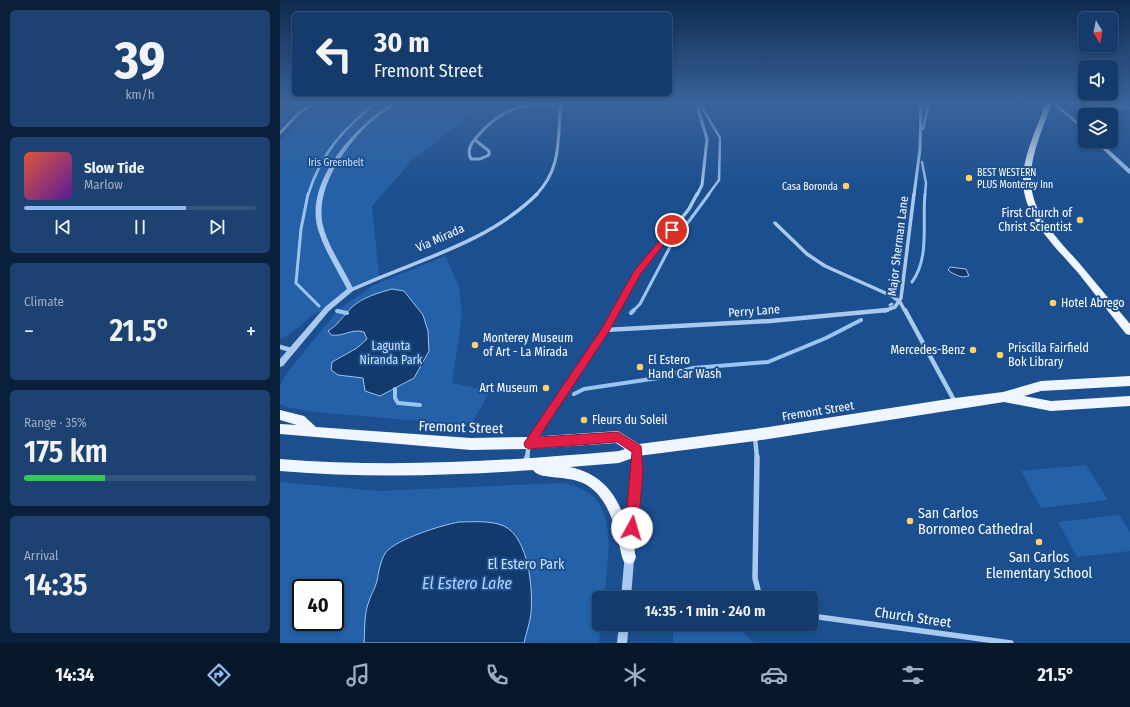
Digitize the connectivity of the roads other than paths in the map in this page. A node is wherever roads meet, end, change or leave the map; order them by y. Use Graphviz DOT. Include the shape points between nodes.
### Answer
graph roads {
  1 [pos="357,132"];
  2 [pos="481,132"];
  3 [pos="558,132"];
  4 [pos="705,132"];
  5 [pos="920,132"];
  6 [pos="1040,132"];
  7 [pos="475,140"];
  8 [pos="1104,148"];
  9 [pos="1130,172"];
  10 [pos="775,223"];
  11 [pos="351,290"];
  12 [pos="900,302"];
  13 [pos="605,330"];
  14 [pos="1130,331"];
  15 [pos="280,347"];
  16 [pos="292,350"];
  17 [pos="280,364"];
  18 [pos="1130,381"];
  19 [pos="1003,397"];
  20 [pos="1130,401"];
  21 [pos="955,403"];
  22 [pos="280,415"];
  23 [pos="280,429"];
  24 [pos="313,432"];
  25 [pos="755,435"];
  26 [pos="529,443"];
  27 [pos="638,450"];
  28 [pos="280,465"];
  29 [pos="526,465"];
  30 [pos="629,557"];
  31 [pos="627,591"];
  32 [pos="758,591"];
  33 [pos="818,617"];
  34 [pos="623,631"];
  35 [pos="622,643"];
  36 [pos="1011,643"];
  1 -- 11 [label="street" via="332,170 318,203 319,220 326,240"];
  2 -- 7 [label="street"];
  3 -- 11 [label="street, Via Mirada" via="556,163 546,185 514,215 441,252"];
  4 -- 13 [label="street" via="707,139 702,185 689,209 637,273"];
  5 -- 12 [label="street, Major Sherman Lane"];
  6 -- 14 [label="main road" via="1029,168 1028,184 1032,204 1042,224"];
  7 -- 7 [label="street" via="469,157 477,160 490,153"];
  8 -- 9 [label="street"];
  10 -- 12 [label="street" via="807,254 825,266"];
  11 -- 16 [label="street, Via Mirada" via="329,307"];
  12 -- 13 [label="street, Perry Lane" via="892,309 881,312"];
  12 -- 21 [label="street, Major Sherman Lane"];
  13 -- 26 [label="street"];
  15 -- 16 [label="street"];
  16 -- 17 [label="street, Via Mirada"];
  18 -- 19 [label="main road, Fremont Street" via="1041,386"];
  19 -- 20 [label="main road, Fremont Street" via="1051,406"];
  19 -- 21 [label="main road, Fremont Street"];
  21 -- 25 [label="main road, Fremont Street"];
  22 -- 24 [label="main road" via="300,420"];
  23 -- 24 [label="main road, Fremont Street"];
  24 -- 26 [label="main road, Fremont Street" via="452,443"];
  25 -- 27 [label="main road, Fremont Street"];
  25 -- 32 [label="street" via="755,578"];
  26 -- 27 [label="main road, Fremont Street" via="618,437"];
  26 -- 29 [label="street"];
  27 -- 29 [label="main road, Fremont Street" via="619,458"];
  27 -- 30 [label="street"];
  28 -- 29 [label="main road, Fremont Street" via="317,469 400,471"];
  29 -- 30 [label="main road" via="584,477 598,486 607,497 621,525"];
  30 -- 31 [label="street"];
  33 -- 36 [label="street, Church Street"];
  34 -- 35 [label="street"];
}
